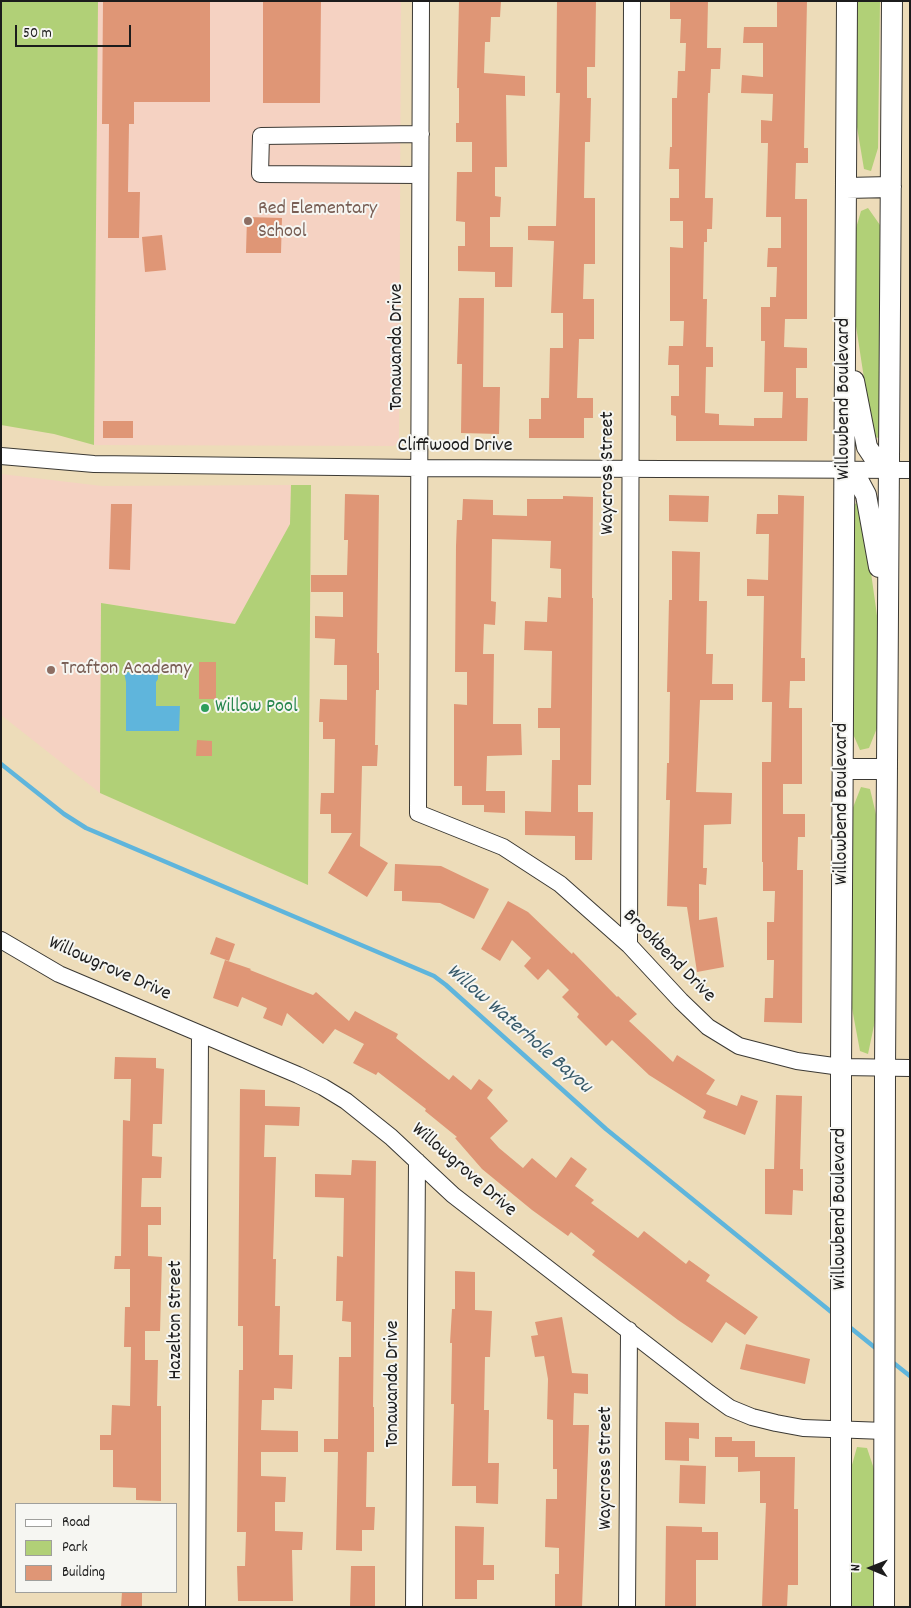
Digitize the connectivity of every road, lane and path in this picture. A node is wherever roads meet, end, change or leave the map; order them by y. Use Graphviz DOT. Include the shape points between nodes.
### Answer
graph roads {
  1 [pos="421,1"];
  2 [pos="632,1"];
  3 [pos="847,1"];
  4 [pos="892,1"];
  5 [pos="421,134"];
  6 [pos="420,175"];
  7 [pos="891,187"];
  8 [pos="846,188"];
  9 [pos="846,340"];
  10 [pos="1,456"];
  11 [pos="418,468"];
  12 [pos="631,469"];
  13 [pos="845,470"];
  14 [pos="889,470"];
  15 [pos="910,470"];
  16 [pos="888,618"];
  17 [pos="843,769"];
  18 [pos="888,769"];
  19 [pos="418,813"];
  20 [pos="1,940"];
  21 [pos="629,945"];
  22 [pos="200,1034"];
  23 [pos="841,1068"];
  24 [pos="885,1068"];
  25 [pos="910,1068"];
  26 [pos="417,1161"];
  27 [pos="629,1330"];
  28 [pos="842,1430"];
  29 [pos="885,1430"];
  30 [pos="197,1607"];
  31 [pos="414,1607"];
  32 [pos="627,1607"];
  33 [pos="841,1607"];
  34 [pos="884,1607"];
  1 -- 5 [label="street, Tonawanda Drive"];
  2 -- 12 [label="street, Waycross Street"];
  3 -- 8 [label="main road, Willowbend Boulevard"];
  4 -- 7 [label="main road"];
  5 -- 6 [label="street, Tonawanda Drive"];
  5 -- 6 [label="street" via="261,136 260,174"];
  6 -- 11 [label="street, Tonawanda Drive"];
  7 -- 8 [label="main road"];
  7 -- 14 [label="main road"];
  8 -- 9 [label="main road, Willowbend Boulevard"];
  9 -- 13 [label="main road, Willowbend Boulevard"];
  9 -- 14 [label="main road" via="868,447 877,462"];
  10 -- 11 [label="street, Cliffwood Drive" via="94,464"];
  11 -- 12 [label="street, Cliffwood Drive"];
  11 -- 19 [label="street, Tonawanda Drive"];
  12 -- 13 [label="street, Cliffwood Drive"];
  12 -- 21 [label="street, Waycross Street"];
  13 -- 14 [label="street, Cliffwood Drive"];
  13 -- 16 [label="main road" via="858,480 866,496"];
  13 -- 17 [label="main road, Willowbend Boulevard"];
  14 -- 15 [label="street, Cliffwood Drive"];
  14 -- 16 [label="main road"];
  16 -- 18 [label="main road"];
  17 -- 18 [label="main road"];
  17 -- 23 [label="main road, Willowbend Boulevard"];
  18 -- 24 [label="main road"];
  19 -- 21 [label="street, Brookbend Drive" via="503,847 560,884"];
  20 -- 22 [label="street, Willowgrove Drive" via="59,974"];
  21 -- 23 [label="street, Brookbend Drive" via="708,1027 739,1046"];
  22 -- 26 [label="street, Willowgrove Drive" via="323,1087 368,1117"];
  22 -- 30 [label="street, Hazelton Street"];
  23 -- 24 [label="street, Brookbend Drive"];
  23 -- 28 [label="main road, Willowbend Boulevard"];
  24 -- 25 [label="street, Brookbend Drive"];
  24 -- 29 [label="main road"];
  26 -- 27 [label="street, Willowgrove Drive" via="476,1214"];
  26 -- 31 [label="street, Tonawanda Drive"];
  27 -- 28 [label="street, Willowgrove Drive" via="730,1408 776,1424"];
  27 -- 32 [label="street, Waycross Street"];
  28 -- 29 [label="street, Willowgrove Drive"];
  28 -- 33 [label="main road, Willowbend Boulevard"];
  29 -- 34 [label="main road"];
}
